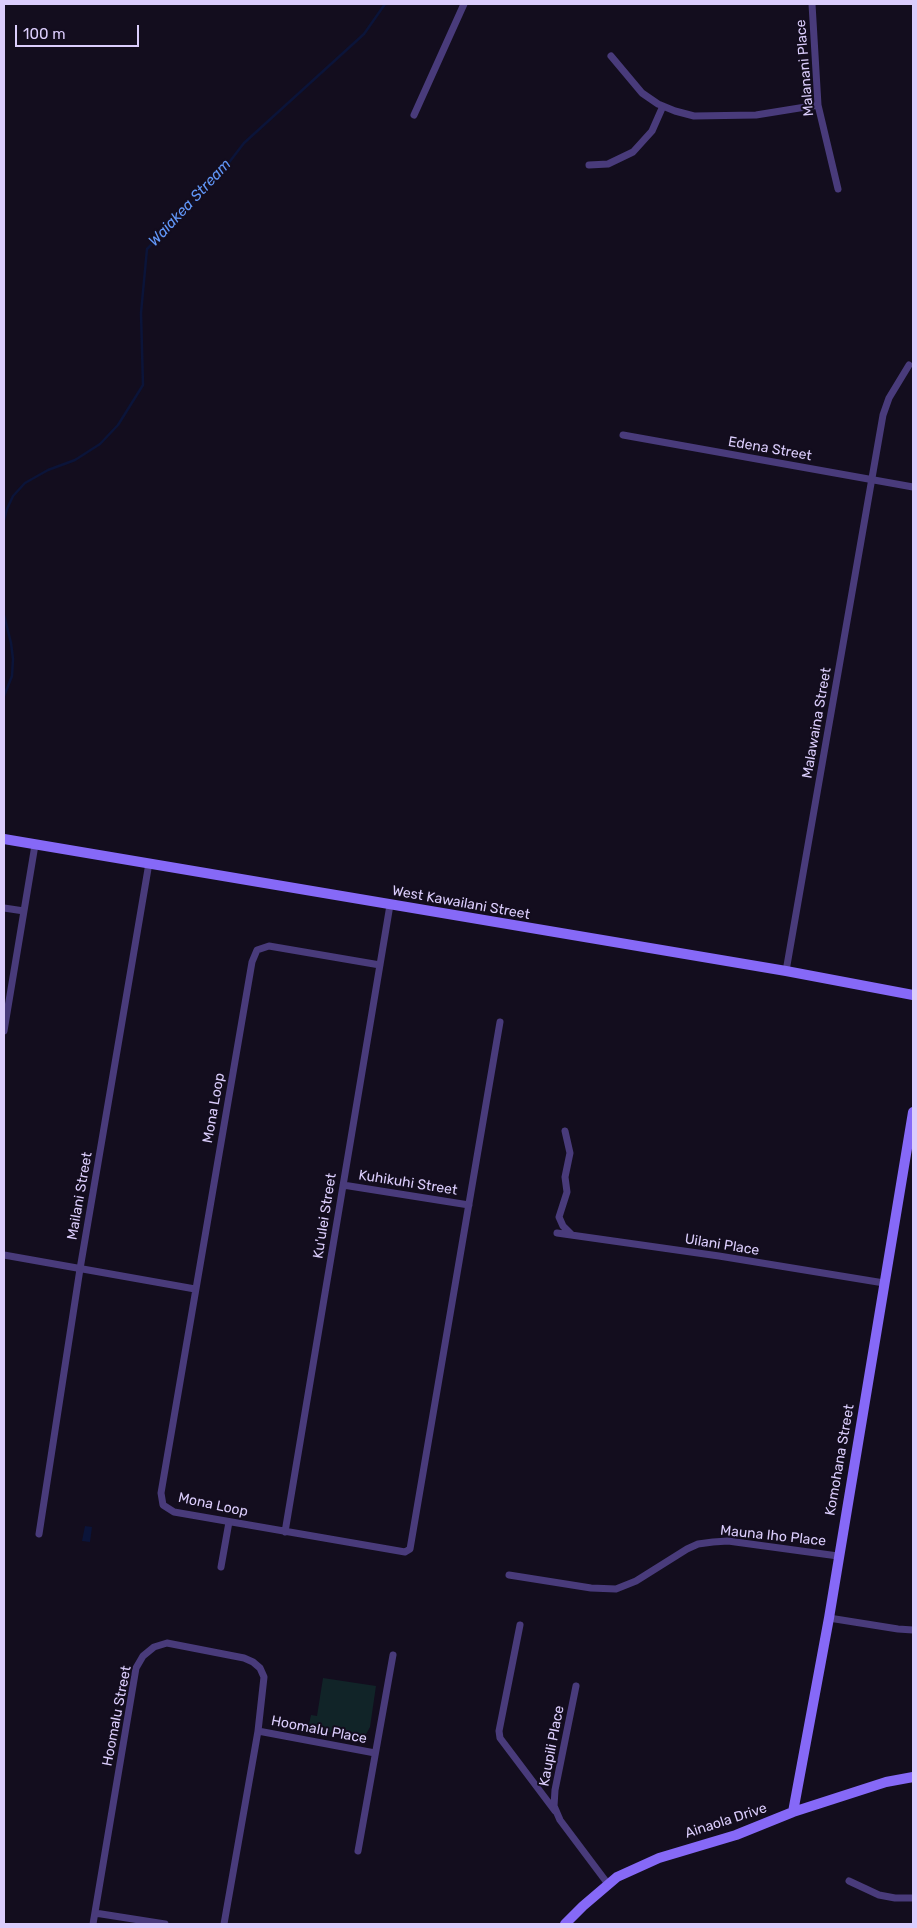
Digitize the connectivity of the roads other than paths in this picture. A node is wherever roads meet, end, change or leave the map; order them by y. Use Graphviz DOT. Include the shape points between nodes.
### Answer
graph roads {
  1 [pos="464,4"];
  2 [pos="812,4"];
  3 [pos="611,56"];
  4 [pos="818,105"];
  5 [pos="663,106"];
  6 [pos="414,116"];
  7 [pos="589,165"];
  8 [pos="838,189"];
  9 [pos="909,365"];
  10 [pos="623,435"];
  11 [pos="871,480"];
  12 [pos="913,487"];
  13 [pos="4,839"];
  14 [pos="35,845"];
  15 [pos="148,863"];
  16 [pos="390,905"];
  17 [pos="4,908"];
  18 [pos="24,911"];
  19 [pos="380,965"];
  20 [pos="786,971"];
  21 [pos="913,995"];
  22 [pos="500,1022"];
  23 [pos="4,1027"];
  24 [pos="913,1112"];
  25 [pos="565,1131"];
  26 [pos="343,1185"];
  27 [pos="469,1205"];
  28 [pos="557,1233"];
  29 [pos="572,1235"];
  30 [pos="4,1255"];
  31 [pos="80,1269"];
  32 [pos="884,1284"];
  33 [pos="195,1289"];
  34 [pos="229,1522"];
  35 [pos="285,1532"];
  36 [pos="38,1534"];
  37 [pos="838,1556"];
  38 [pos="221,1568"];
  39 [pos="510,1575"];
  40 [pos="829,1618"];
  41 [pos="520,1624"];
  42 [pos="913,1630"];
  43 [pos="392,1655"];
  44 [pos="576,1686"];
  45 [pos="258,1731"];
  46 [pos="375,1753"];
  47 [pos="913,1777"];
  48 [pos="794,1812"];
  49 [pos="557,1813"];
  50 [pos="358,1851"];
  51 [pos="849,1881"];
  52 [pos="608,1884"];
  53 [pos="913,1898"];
  54 [pos="95,1912"];
  55 [pos="93,1924"];
  56 [pos="165,1924"];
  57 [pos="224,1924"];
  58 [pos="565,1924"];
  1 -- 6 [label="street"];
  2 -- 4 [label="street, Malanani Place"];
  3 -- 5 [label="street" via="642,93"];
  4 -- 5 [label="street" via="756,115 713,117 694,116"];
  4 -- 8 [label="street, Malanani Place"];
  5 -- 7 [label="street" via="652,131 633,152 608,164"];
  9 -- 11 [label="street, Malawaina Street" via="888,398 882,415"];
  10 -- 11 [label="street, Edena Street"];
  11 -- 12 [label="street, Edena Street"];
  11 -- 20 [label="street, Malawaina Street"];
  13 -- 14 [label="street, West Kawailani Street"];
  14 -- 15 [label="street, West Kawailani Street"];
  14 -- 18 [label="street"];
  15 -- 16 [label="street, West Kawailani Street"];
  15 -- 31 [label="street, Mailani Street"];
  16 -- 19 [label="street, Ku'ulei Street"];
  16 -- 20 [label="street, West Kawailani Street"];
  17 -- 18 [label="street"];
  18 -- 23 [label="street"];
  19 -- 26 [label="street, Ku'ulei Street"];
  19 -- 33 [label="street, Mona Loop" via="269,946 257,950 252,962"];
  20 -- 21 [label="street, West Kawailani Street"];
  22 -- 27 [label="street, Mona Loop"];
  24 -- 32 [label="street, Komohana Street"];
  25 -- 29 [label="street" via="570,1153 565,1176 567,1192 559,1217"];
  26 -- 27 [label="street, Kuhikuhi Street"];
  26 -- 35 [label="street, Ku'ulei Street"];
  27 -- 35 [label="street, Mona Loop" via="410,1549 405,1552"];
  28 -- 29 [label="street, Uilani Place"];
  29 -- 32 [label="street, Uilani Place"];
  30 -- 31 [label="street"];
  31 -- 33 [label="street"];
  31 -- 36 [label="street, Mailani Street"];
  32 -- 37 [label="street, Komohana Street"];
  33 -- 34 [label="street, Mona Loop" via="161,1493 163,1505 174,1512"];
  34 -- 35 [label="street, Mona Loop"];
  34 -- 38 [label="street"];
  37 -- 39 [label="street, Mauna Iho Place" via="728,1541 698,1544 686,1549 636,1581 616,1589"];
  37 -- 40 [label="street, Komohana Street"];
  40 -- 42 [label="street"];
  40 -- 48 [label="street, Komohana Street"];
  41 -- 49 [label="street" via="500,1738"];
  43 -- 46 [label="street, Hoomalu Place"];
  44 -- 49 [label="street, Kaupili Place" via="555,1790"];
  45 -- 46 [label="street, Hoomalu Place"];
  45 -- 54 [label="street, Hoomalu Street" via="264,1677 253,1662 167,1643 154,1647 143,1656 136,1668"];
  45 -- 57 [label="street, Hoomalu Street"];
  46 -- 50 [label="street, Hoomalu Place"];
  47 -- 48 [label="street, Ainaola Drive" via="886,1782"];
  48 -- 52 [label="street, Ainaola Drive" via="736,1835 659,1858"];
  49 -- 52 [label="street, Kaupili Place"];
  51 -- 53 [label="street" via="879,1895"];
  52 -- 58 [label="street, Ainaola Drive"];
  54 -- 55 [label="street, Hoomalu Street"];
  54 -- 56 [label="street"];
}
